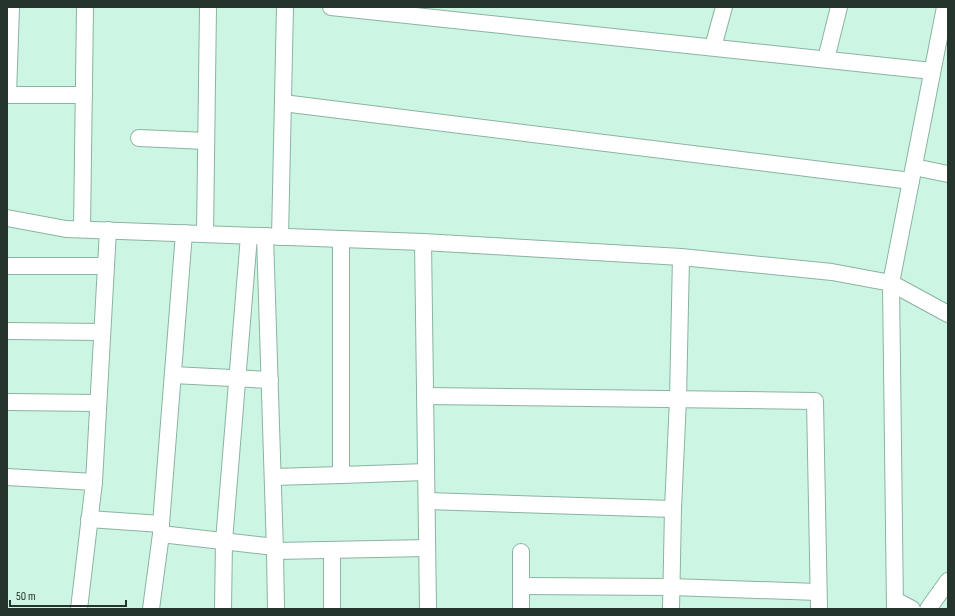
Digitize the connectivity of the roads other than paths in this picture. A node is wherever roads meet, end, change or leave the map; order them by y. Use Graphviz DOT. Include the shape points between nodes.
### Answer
graph roads {
  1 [pos="11,7"];
  2 [pos="85,7"];
  3 [pos="208,7"];
  4 [pos="285,7"];
  5 [pos="331,7"];
  6 [pos="724,7"];
  7 [pos="839,7"];
  8 [pos="945,7"];
  9 [pos="392,10"];
  10 [pos="458,14"];
  11 [pos="713,47"];
  12 [pos="826,59"];
  13 [pos="932,71"];
  14 [pos="7,95"];
  15 [pos="84,95"];
  16 [pos="283,103"];
  17 [pos="139,138"];
  18 [pos="206,141"];
  19 [pos="913,174"];
  20 [pos="948,174"];
  21 [pos="7,218"];
  22 [pos="82,230"];
  23 [pos="108,230"];
  24 [pos="184,233"];
  25 [pos="206,234"];
  26 [pos="249,236"];
  27 [pos="273,237"];
  28 [pos="341,239"];
  29 [pos="423,242"];
  30 [pos="681,257"];
  31 [pos="7,266"];
  32 [pos="106,266"];
  33 [pos="891,283"];
  34 [pos="948,314"];
  35 [pos="7,331"];
  36 [pos="102,332"];
  37 [pos="173,375"];
  38 [pos="237,378"];
  39 [pos="270,380"];
  40 [pos="425,396"];
  41 [pos="678,400"];
  42 [pos="7,402"];
  43 [pos="98,402"];
  44 [pos="426,472"];
  45 [pos="341,475"];
  46 [pos="7,477"];
  47 [pos="273,477"];
  48 [pos="94,482"];
  49 [pos="427,501"];
  50 [pos="673,508"];
  51 [pos="89,519"];
  52 [pos="161,529"];
  53 [pos="224,541"];
  54 [pos="427,548"];
  55 [pos="275,549"];
  56 [pos="332,550"];
  57 [pos="521,552"];
  58 [pos="948,581"];
  59 [pos="521,586"];
  60 [pos="671,587"];
  61 [pos="818,592"];
  62 [pos="895,604"];
  63 [pos="79,609"];
  64 [pos="151,609"];
  65 [pos="223,609"];
  66 [pos="276,609"];
  67 [pos="332,609"];
  68 [pos="428,609"];
  69 [pos="521,609"];
  70 [pos="671,609"];
  71 [pos="819,609"];
  72 [pos="912,609"];
  73 [pos="928,609"];
  1 -- 14 [label="street"];
  2 -- 15 [label="street"];
  3 -- 18 [label="street"];
  4 -- 16 [label="street"];
  5 -- 9 [label="street"];
  6 -- 11 [label="street"];
  7 -- 12 [label="street"];
  8 -- 13 [label="street"];
  9 -- 10 [label="street"];
  10 -- 11 [label="street"];
  11 -- 12 [label="street"];
  12 -- 13 [label="street"];
  13 -- 19 [label="street"];
  14 -- 15 [label="street"];
  15 -- 22 [label="street"];
  16 -- 19 [label="street"];
  16 -- 27 [label="street"];
  17 -- 18 [label="street"];
  18 -- 25 [label="street"];
  19 -- 20 [label="street"];
  19 -- 33 [label="street"];
  21 -- 22 [label="street"];
  22 -- 23 [label="street"];
  23 -- 24 [label="street"];
  23 -- 32 [label="street"];
  24 -- 25 [label="street"];
  24 -- 37 [label="street"];
  25 -- 26 [label="street"];
  26 -- 27 [label="street"];
  26 -- 38 [label="street"];
  27 -- 28 [label="street"];
  27 -- 39 [label="street"];
  28 -- 29 [label="street"];
  28 -- 45 [label="street"];
  29 -- 30 [label="street"];
  29 -- 40 [label="street"];
  30 -- 33 [label="street" via="832,272"];
  30 -- 41 [label="street"];
  31 -- 32 [label="street"];
  32 -- 36 [label="street"];
  33 -- 34 [label="street"];
  33 -- 62 [label="street"];
  35 -- 36 [label="street"];
  36 -- 43 [label="street"];
  37 -- 38 [label="street"];
  37 -- 52 [label="street"];
  38 -- 39 [label="street"];
  38 -- 53 [label="street"];
  39 -- 47 [label="street"];
  40 -- 41 [label="street"];
  40 -- 44 [label="street"];
  41 -- 50 [label="street"];
  41 -- 61 [label="street" via="815,401"];
  42 -- 43 [label="street"];
  43 -- 48 [label="street"];
  44 -- 45 [label="street"];
  44 -- 49 [label="street"];
  45 -- 47 [label="street"];
  46 -- 48 [label="street"];
  47 -- 55 [label="street"];
  48 -- 51 [label="street"];
  49 -- 50 [label="street"];
  49 -- 54 [label="street"];
  50 -- 60 [label="street"];
  51 -- 52 [label="street"];
  51 -- 63 [label="street"];
  52 -- 53 [label="street"];
  52 -- 64 [label="street"];
  53 -- 55 [label="street"];
  53 -- 65 [label="street"];
  54 -- 56 [label="street"];
  54 -- 68 [label="street"];
  55 -- 56 [label="street"];
  55 -- 66 [label="street"];
  56 -- 67 [label="street"];
  57 -- 59 [label="street"];
  58 -- 73 [label="street"];
  59 -- 60 [label="street"];
  59 -- 69 [label="street"];
  60 -- 61 [label="street"];
  60 -- 70 [label="street"];
  61 -- 71 [label="street"];
  62 -- 72 [label="street"];
}
